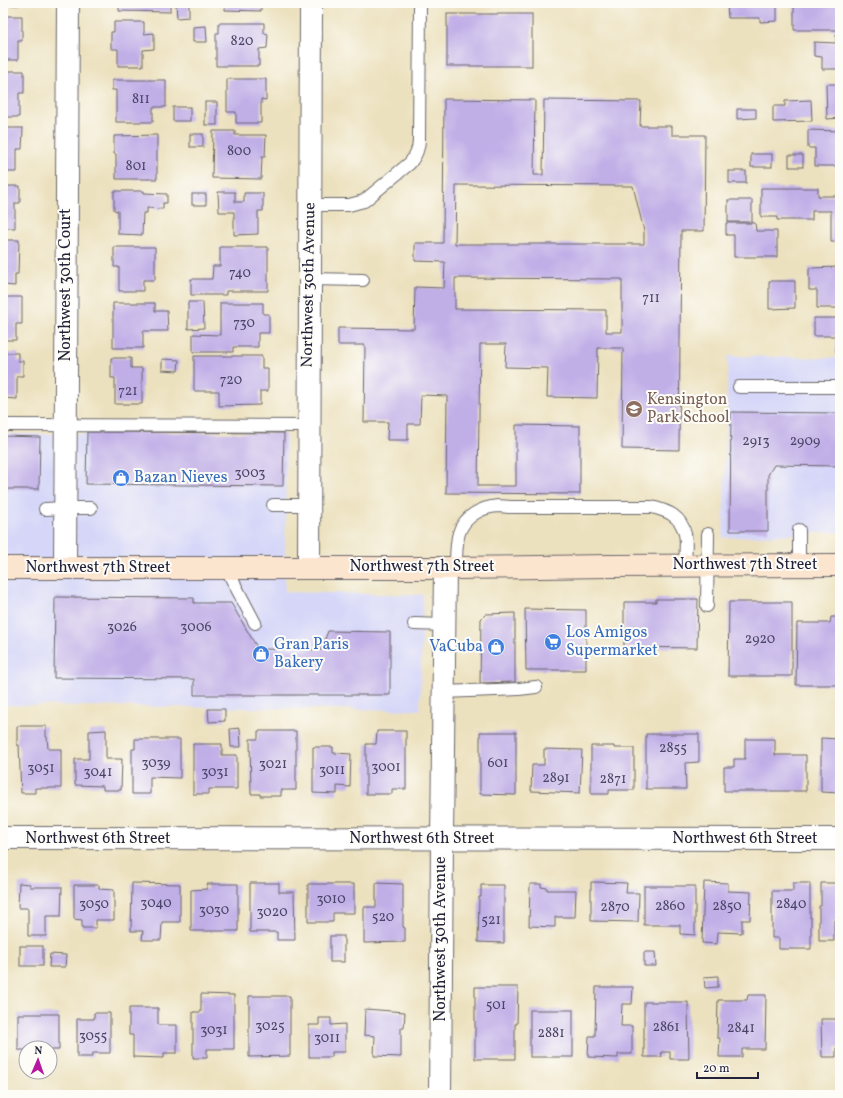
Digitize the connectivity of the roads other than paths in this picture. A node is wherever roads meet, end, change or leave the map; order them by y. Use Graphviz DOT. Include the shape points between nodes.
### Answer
graph roads {
  1 [pos="68,3"];
  2 [pos="311,3"];
  3 [pos="420,3"];
  4 [pos="310,205"];
  5 [pos="309,279"];
  6 [pos="363,280"];
  7 [pos="739,387"];
  8 [pos="840,387"];
  9 [pos="3,425"];
  10 [pos="65,425"];
  11 [pos="308,426"];
  12 [pos="273,505"];
  13 [pos="309,505"];
  14 [pos="55,508"];
  15 [pos="91,508"];
  16 [pos="799,530"];
  17 [pos="708,534"];
  18 [pos="799,565"];
  19 [pos="840,565"];
  20 [pos="685,566"];
  21 [pos="708,566"];
  22 [pos="3,568"];
  23 [pos="65,568"];
  24 [pos="226,568"];
  25 [pos="309,568"];
  26 [pos="450,568"];
  27 [pos="707,606"];
  28 [pos="255,623"];
  29 [pos="414,624"];
  30 [pos="444,625"];
  31 [pos="536,687"];
  32 [pos="443,692"];
  33 [pos="3,838"];
  34 [pos="442,839"];
  35 [pos="840,839"];
  36 [pos="440,1095"];
  1 -- 10 [label="street, Northwest 30th Court"];
  2 -- 4 [label="street, Northwest 30th Avenue"];
  3 -- 4 [label="lane" via="419,147 416,155 410,163 364,201 350,205"];
  4 -- 5 [label="street, Northwest 30th Avenue"];
  5 -- 6 [label="lane"];
  5 -- 11 [label="street, Northwest 30th Avenue"];
  7 -- 8 [label="lane"];
  9 -- 10 [label="lane"];
  10 -- 11 [label="lane"];
  10 -- 14 [label="street, Northwest 30th Court"];
  11 -- 13 [label="street, Northwest 30th Avenue"];
  12 -- 13 [label="lane"];
  13 -- 25 [label="street, Northwest 30th Avenue"];
  14 -- 15 [label="lane"];
  14 -- 23 [label="street, Northwest 30th Court"];
  16 -- 18 [label="lane"];
  17 -- 21 [label="lane"];
  18 -- 19 [label="main road, Northwest 7th Street"];
  18 -- 21 [label="main road, Northwest 7th Street"];
  20 -- 21 [label="main road, Northwest 7th Street"];
  20 -- 26 [label="main road, Northwest 7th Street"];
  20 -- 26 [label="lane" via="686,534 673,514 664,510 652,507 498,506 486,508 467,519 458,535"];
  21 -- 27 [label="lane"];
  22 -- 23 [label="main road, Northwest 7th Street"];
  23 -- 24 [label="main road, Northwest 7th Street"];
  24 -- 25 [label="main road, Northwest 7th Street"];
  24 -- 28 [label="lane"];
  25 -- 26 [label="main road, Northwest 7th Street"];
  26 -- 30 [label="street, Northwest 30th Avenue"];
  29 -- 30 [label="lane"];
  30 -- 32 [label="street, Northwest 30th Avenue"];
  31 -- 32 [label="lane"];
  32 -- 34 [label="street, Northwest 30th Avenue"];
  33 -- 34 [label="street, Northwest 6th Street"];
  34 -- 35 [label="street, Northwest 6th Street"];
  34 -- 36 [label="street, Northwest 30th Avenue"];
}
